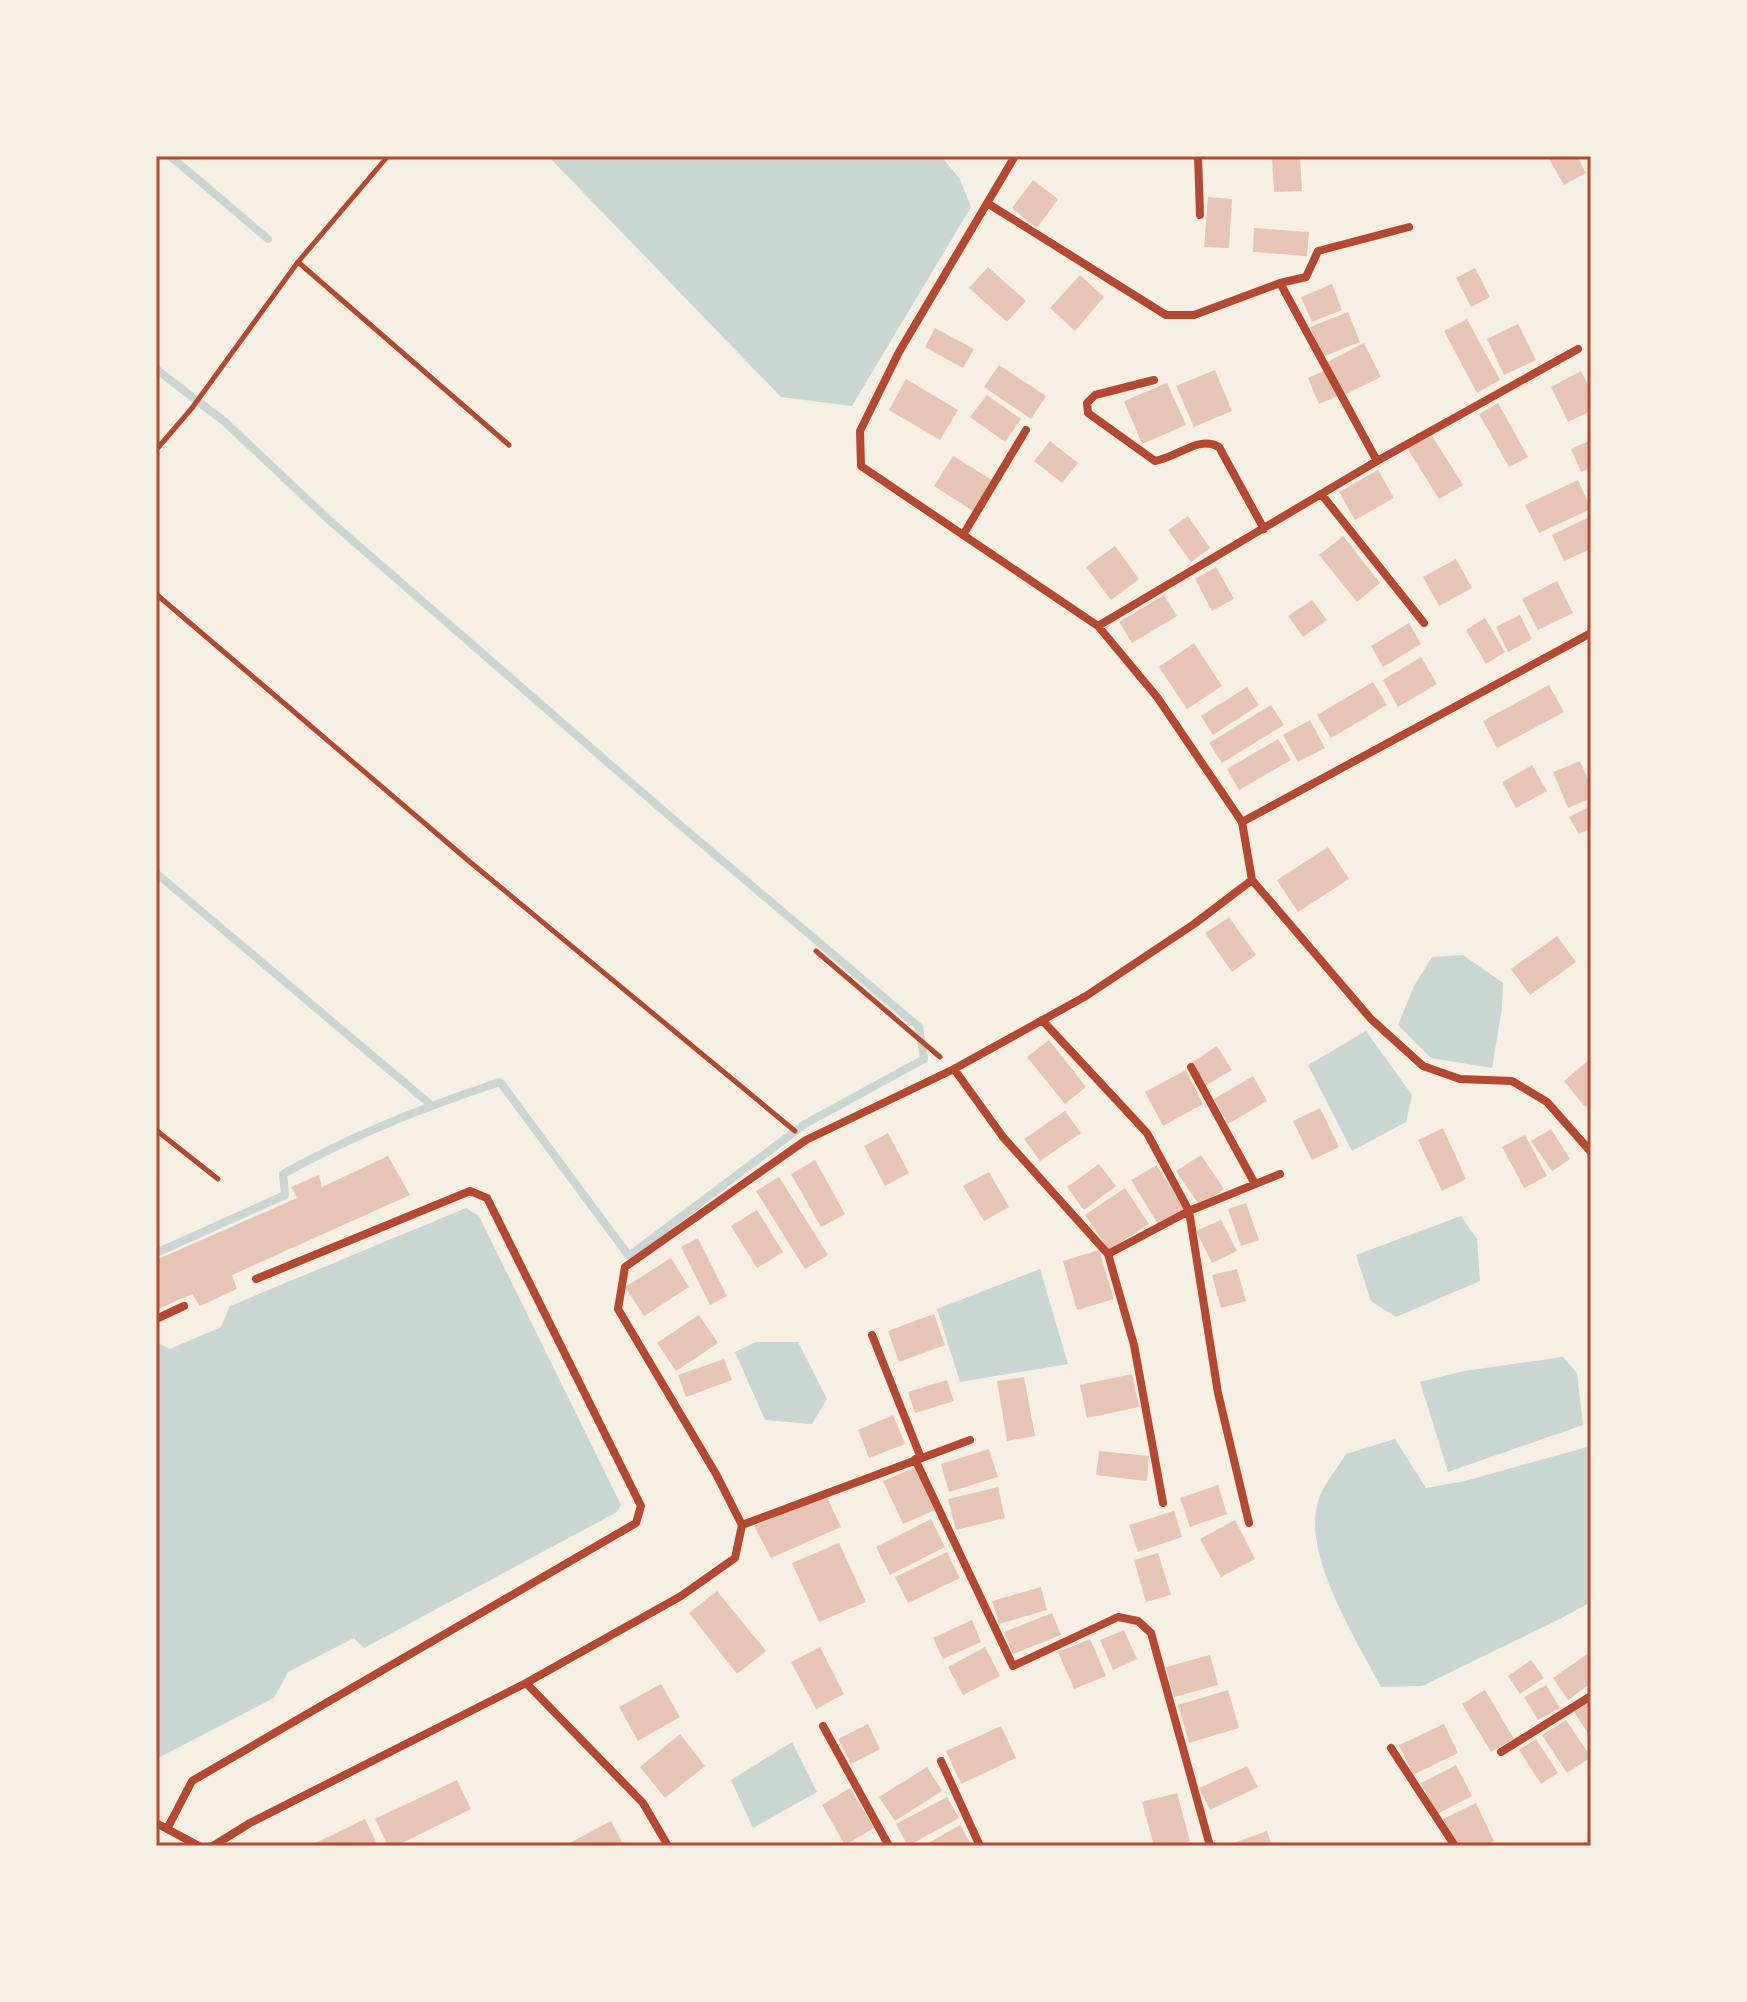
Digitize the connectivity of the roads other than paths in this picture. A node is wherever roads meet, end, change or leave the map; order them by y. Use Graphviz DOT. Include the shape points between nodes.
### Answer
graph roads {
  1 [pos="1015,156"];
  2 [pos="1198,156"];
  3 [pos="987,203"];
  4 [pos="1200,215"];
  5 [pos="1409,227"];
  6 [pos="1280,283"];
  7 [pos="1578,349"];
  8 [pos="1154,380"];
  9 [pos="1026,430"];
  10 [pos="1377,461"];
  11 [pos="1322,495"];
  12 [pos="1264,529"];
  13 [pos="963,535"];
  14 [pos="1424,623"];
  15 [pos="1098,626"];
  16 [pos="1591,633"];
  17 [pos="1242,822"];
  18 [pos="1252,880"];
  19 [pos="1042,1020"];
  20 [pos="1191,1067"];
  21 [pos="954,1069"];
  22 [pos="1591,1152"];
  23 [pos="1280,1174"];
  24 [pos="1255,1184"];
  25 [pos="1189,1211"];
  26 [pos="1108,1254"];
  27 [pos="256,1279"];
  28 [pos="184,1306"];
  29 [pos="156,1319"];
  30 [pos="872,1335"];
  31 [pos="970,1440"];
  32 [pos="918,1459"];
  33 [pos="1163,1503"];
  34 [pos="1249,1523"];
  35 [pos="742,1525"];
  36 [pos="526,1683"];
  37 [pos="1591,1696"];
  38 [pos="823,1726"];
  39 [pos="1391,1748"];
  40 [pos="1501,1752"];
  41 [pos="941,1761"];
  42 [pos="156,1823"];
  43 [pos="167,1829"];
  44 [pos="199,1846"];
  45 [pos="213,1846"];
  46 [pos="668,1846"];
  47 [pos="889,1846"];
  48 [pos="980,1846"];
  49 [pos="1210,1846"];
  50 [pos="1455,1846"];
  1 -- 3 [label="street"];
  2 -- 4 [label="street"];
  3 -- 6 [label="street" via="1166,315 1194,315"];
  3 -- 13 [label="street" via="899,352 860,431 861,466"];
  5 -- 6 [label="street" via="1318,251 1306,277"];
  6 -- 10 [label="street"];
  7 -- 10 [label="street"];
  8 -- 12 [label="street" via="1095,395 1087,403 1088,413 1155,461 1202,443 1219,447"];
  9 -- 13 [label="street"];
  10 -- 11 [label="street"];
  11 -- 12 [label="street"];
  11 -- 14 [label="street"];
  12 -- 15 [label="street"];
  13 -- 15 [label="street"];
  15 -- 17 [label="street" via="1157,697"];
  16 -- 17 [label="street"];
  17 -- 18 [label="street"];
  18 -- 19 [label="street" via="1086,996"];
  18 -- 22 [label="street" via="1371,1019 1423,1066 1460,1079 1512,1081 1547,1102"];
  19 -- 21 [label="street"];
  19 -- 25 [label="street" via="1147,1133"];
  20 -- 24 [label="street"];
  21 -- 26 [label="street" via="1003,1137"];
  21 -- 35 [label="street" via="806,1140 625,1267 618,1309"];
  23 -- 24 [label="street"];
  24 -- 25 [label="street"];
  25 -- 26 [label="street"];
  25 -- 34 [label="street" via="1218,1393"];
  26 -- 33 [label="street" via="1134,1345"];
  27 -- 43 [label="street" via="470,1191 487,1198 641,1506 636,1523 192,1781"];
  28 -- 29 [label="street"];
  30 -- 32 [label="street"];
  31 -- 32 [label="street"];
  32 -- 35 [label="street"];
  32 -- 49 [label="street" via="1013,1666 1118,1617 1138,1621 1151,1633"];
  35 -- 36 [label="street" via="735,1558 681,1596"];
  36 -- 45 [label="street"];
  36 -- 46 [label="street" via="643,1803"];
  37 -- 40 [label="street"];
  38 -- 47 [label="street"];
  39 -- 50 [label="street"];
  41 -- 48 [label="street"];
  42 -- 43 [label="street"];
  43 -- 44 [label="street"];
}
